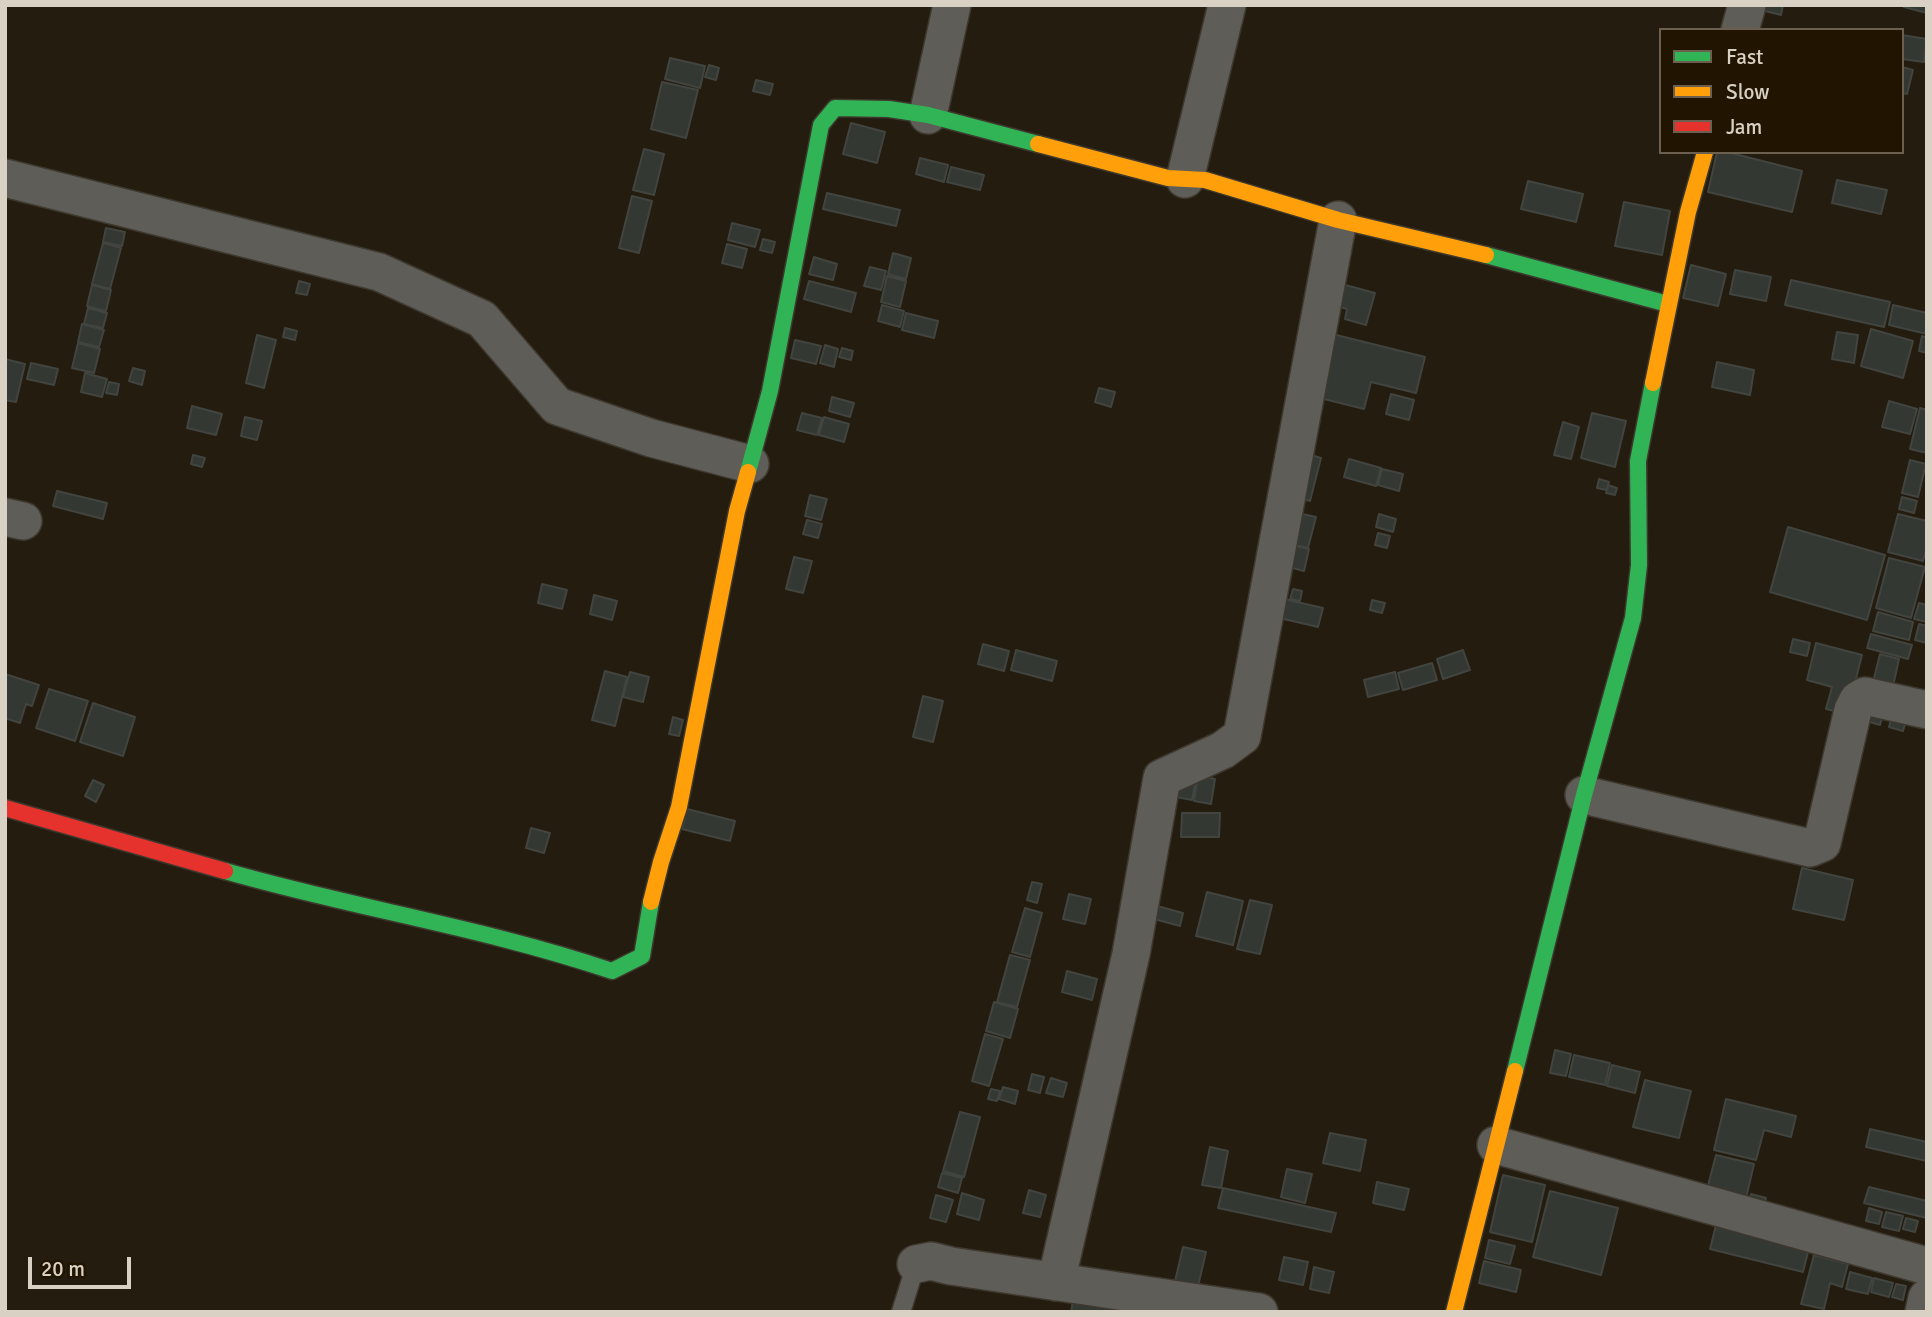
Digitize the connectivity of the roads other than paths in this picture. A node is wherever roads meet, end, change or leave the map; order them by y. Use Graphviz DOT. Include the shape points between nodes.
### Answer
graph roads {
  1 [pos="952,5"];
  2 [pos="1227,5"];
  3 [pos="1747,5"];
  4 [pos="1741,28"];
  5 [pos="928,115"];
  6 [pos="1704,154"];
  7 [pos="5,178"];
  8 [pos="1185,179"];
  9 [pos="1338,220"];
  10 [pos="1668,304"];
  11 [pos="750,464"];
  12 [pos="1927,709"];
  13 [pos="1584,795"];
  14 [pos="5,808"];
  15 [pos="1496,1145"];
  16 [pos="916,1264"];
  17 [pos="1927,1266"];
  18 [pos="1056,1282"];
  19 [pos="1927,1298"];
  20 [pos="901,1312"];
  21 [pos="1259,1312"];
  22 [pos="1454,1312"];
  23 [pos="1924,1312"];
  1 -- 5 [label="street"];
  2 -- 8 [label="street"];
  3 -- 4 [label="street"];
  5 -- 8 [label="street"];
  5 -- 11 [label="street" via="835,108 821,125 772,379"];
  6 -- 10 [label="street"];
  7 -- 11 [label="street" via="379,272 482,319 557,406 651,438"];
  8 -- 9 [label="street" via="1205,180"];
  9 -- 10 [label="street"];
  9 -- 18 [label="street" via="1242,736 1223,750 1161,778 1131,954"];
  10 -- 13 [label="street" via="1638,461 1639,565 1633,618"];
  11 -- 14 [label="street" via="679,807 665,842 642,956 612,971 552,951 277,886"];
  12 -- 13 [label="street" via="1865,696 1858,700 1822,843 1810,848"];
  13 -- 15 [label="street"];
  15 -- 17 [label="street"];
  15 -- 22 [label="street"];
  16 -- 18 [label="street" via="931,1261"];
  16 -- 20 [label="lane"];
  18 -- 21 [label="street"];
  19 -- 23 [label="street"];
}
